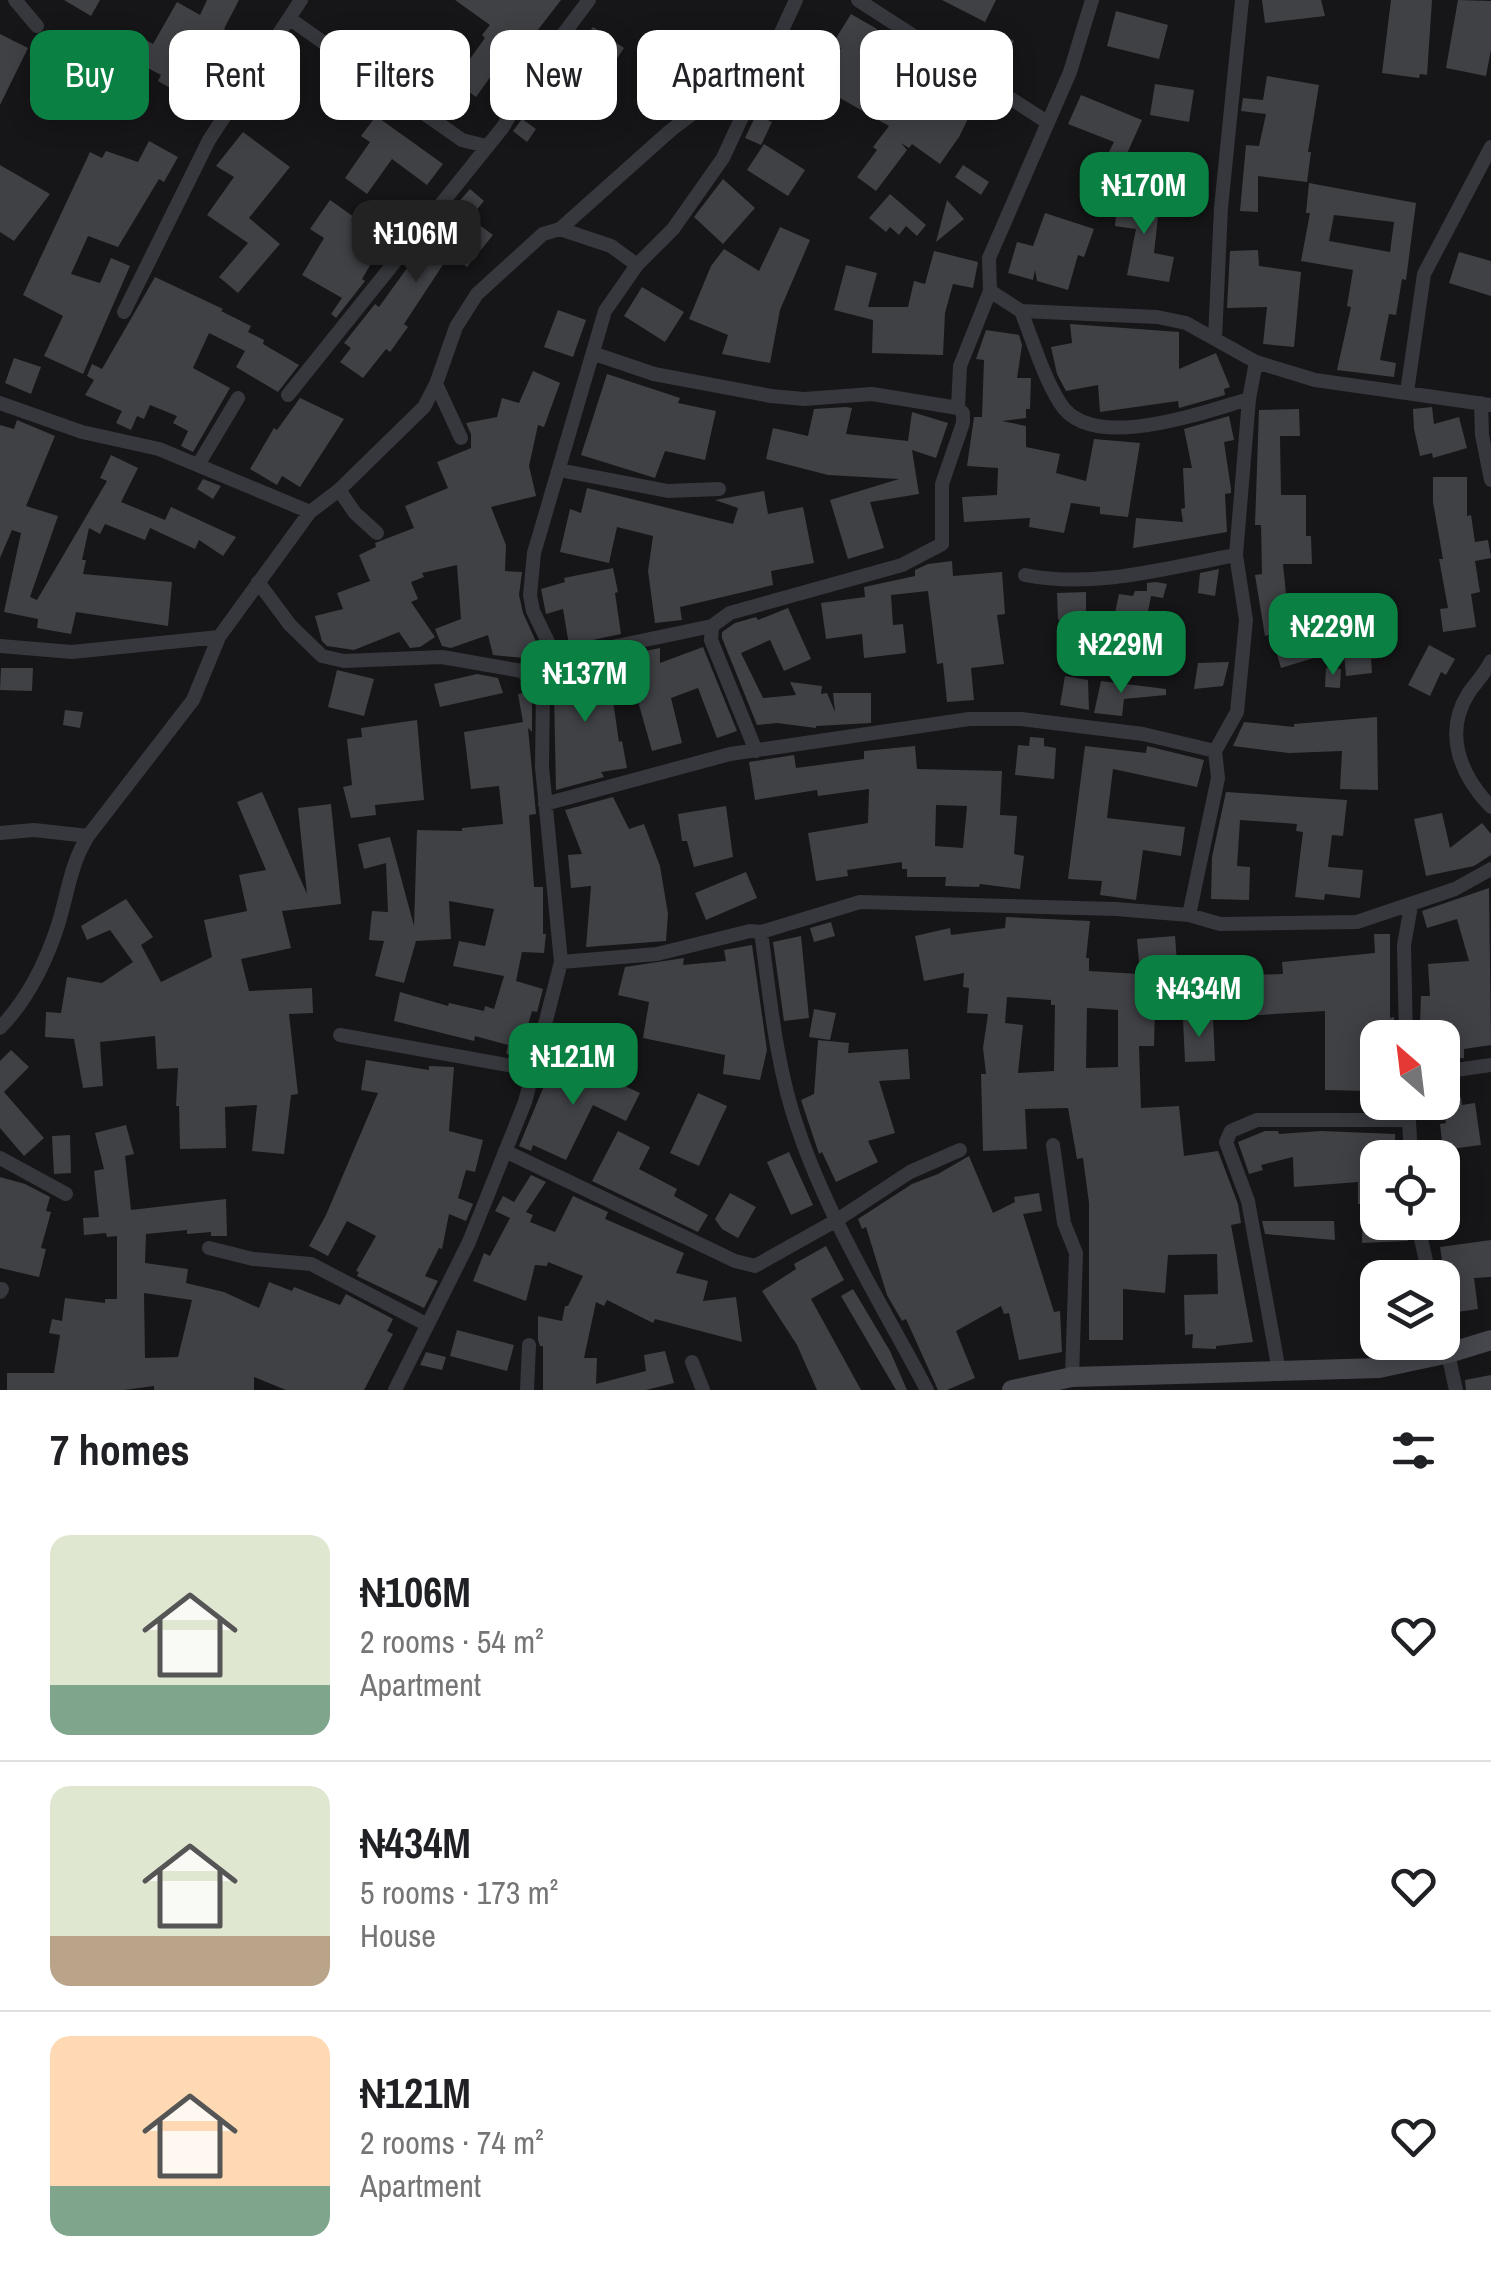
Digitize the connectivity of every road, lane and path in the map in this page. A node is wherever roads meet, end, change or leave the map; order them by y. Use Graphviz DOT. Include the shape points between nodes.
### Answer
graph roads {
  1 [pos="16,0"];
  2 [pos="301,0"];
  3 [pos="589,0"];
  4 [pos="796,0"];
  5 [pos="858,0"];
  6 [pos="1092,0"];
  7 [pos="1242,0"];
  8 [pos="290,19"];
  9 [pos="37,26"];
  10 [pos="781,30"];
  11 [pos="684,120"];
  12 [pos="739,120"];
  13 [pos="1047,122"];
  14 [pos="462,140"];
  15 [pos="486,146"];
  16 [pos="1491,148"];
  17 [pos="471,165"];
  18 [pos="560,229"];
  19 [pos="637,265"];
  20 [pos="990,291"];
  21 [pos="1021,311"];
  22 [pos="124,312"];
  23 [pos="1215,339"];
  24 [pos="595,354"];
  25 [pos="1256,362"];
  26 [pos="436,384"];
  27 [pos="1407,392"];
  28 [pos="288,395"];
  29 [pos="238,398"];
  30 [pos="1248,399"];
  31 [pos="0,403"];
  32 [pos="1486,404"];
  33 [pos="958,408"];
  34 [pos="460,438"];
  35 [pos="198,465"];
  36 [pos="560,470"];
  37 [pos="1491,480"];
  38 [pos="719,489"];
  39 [pos="339,490"];
  40 [pos="310,512"];
  41 [pos="376,533"];
  42 [pos="1236,556"];
  43 [pos="1025,575"];
  44 [pos="258,582"];
  45 [pos="712,626"];
  46 [pos="219,637"];
  47 [pos="0,646"];
  48 [pos="550,660"];
  49 [pos="1491,662"];
  50 [pos="543,692"];
  51 [pos="756,751"];
  52 [pos="1214,751"];
  53 [pos="546,804"];
  54 [pos="1491,807"];
  55 [pos="0,833"];
  56 [pos="88,836"];
  57 [pos="1491,869"];
  58 [pos="1411,906"];
  59 [pos="1189,914"];
  60 [pos="762,932"];
  61 [pos="560,962"];
  62 [pos="7,1012"];
  63 [pos="1406,1020"];
  64 [pos="0,1028"];
  65 [pos="340,1036"];
  66 [pos="1491,1065"];
  67 [pos="1460,1069"];
  68 [pos="535,1070"];
  69 [pos="1360,1120"];
  70 [pos="1408,1120"];
  71 [pos="1410,1140"];
  72 [pos="1052,1145"];
  73 [pos="960,1150"];
  74 [pos="505,1151"];
  75 [pos="0,1158"];
  76 [pos="66,1194"];
  77 [pos="837,1220"];
  78 [pos="209,1248"];
  79 [pos="426,1324"];
  80 [pos="1491,1340"];
  81 [pos="529,1346"];
  82 [pos="1460,1350"];
  83 [pos="1416,1360"];
  84 [pos="1450,1360"];
  85 [pos="692,1362"];
  86 [pos="1279,1372"];
  87 [pos="1072,1377"];
  88 [pos="1130,1383"];
  89 [pos="395,1390"];
  90 [pos="527,1390"];
  91 [pos="703,1390"];
  92 [pos="927,1390"];
  93 [pos="1012,1390"];
  94 [pos="1456,1390"];
  1 -- 9 [label="street"];
  2 -- 8 [label="street"];
  3 -- 15 [label="street"];
  4 -- 10 [label="street"];
  5 -- 13 [label="street"];
  6 -- 13 [label="street"];
  7 -- 23 [label="street"];
  8 -- 14 [label="street"];
  8 -- 22 [label="street" via="209,140"];
  11 -- 18 [label="street"];
  12 -- 19 [label="street" via="722,158 673,229"];
  13 -- 20 [label="street" via="989,258"];
  14 -- 15 [label="street"];
  14 -- 17 [label="street"];
  15 -- 17 [label="street"];
  16 -- 27 [label="street" via="1424,274"];
  17 -- 28 [label="street"];
  18 -- 19 [label="street" via="612,246"];
  18 -- 26 [label="street" via="543,234 476,294"];
  19 -- 24 [label="street" via="605,310"];
  20 -- 21 [label="street"];
  20 -- 33 [label="street" via="960,366"];
  21 -- 23 [label="street" via="1157,316"];
  21 -- 30 [label="street" via="1060,405 1080,423 1163,424"];
  23 -- 25 [label="street"];
  24 -- 33 [label="street" via="654,374 771,396 872,394"];
  24 -- 36 [label="street"];
  25 -- 27 [label="street" via="1316,380"];
  25 -- 30 [label="street"];
  26 -- 34 [label="street"];
  26 -- 39 [label="street" via="424,407"];
  27 -- 32 [label="street"];
  29 -- 35 [label="street"];
  30 -- 42 [label="street"];
  31 -- 35 [label="street"];
  32 -- 37 [label="street" via="1482,435"];
  33 -- 45 [label="street" via="963,422 939,501 942,544 902,564 730,614"];
  35 -- 40 [label="street"];
  36 -- 38 [label="street" via="668,491"];
  36 -- 48 [label="street" via="534,553 530,596"];
  39 -- 40 [label="street"];
  39 -- 41 [label="street"];
  40 -- 44 [label="street"];
  42 -- 43 [label="street" via="1096,580"];
  42 -- 52 [label="street" via="1246,620 1237,712"];
  44 -- 46 [label="street"];
  44 -- 50 [label="street" via="322,656 462,660 522,671"];
  45 -- 48 [label="street"];
  45 -- 51 [label="street" via="710,640"];
  46 -- 47 [label="street" via="72,652"];
  46 -- 56 [label="street" via="192,700"];
  48 -- 50 [label="street"];
  49 -- 54 [label="street" via="1455,724 1459,761"];
  50 -- 53 [label="street"];
  51 -- 52 [label="street" via="969,719 1143,734"];
  51 -- 53 [label="street"];
  52 -- 59 [label="street" via="1218,778"];
  53 -- 61 [label="street"];
  55 -- 56 [label="street"];
  56 -- 62 [label="street" via="74,860 39,972"];
  57 -- 58 [label="street"];
  58 -- 59 [label="street" via="1356,922 1220,924"];
  58 -- 63 [label="street" via="1404,945"];
  59 -- 60 [label="street" via="860,902"];
  60 -- 61 [label="street" via="657,954"];
  60 -- 77 [label="street" via="797,1127"];
  61 -- 68 [label="street"];
  62 -- 64 [label="street"];
  65 -- 68 [label="street"];
  66 -- 67 [label="street"];
  68 -- 74 [label="street"];
  69 -- 86 [label="street" via="1257,1120 1231,1130 1226,1142 1248,1201"];
  70 -- 71 [label="street"];
  72 -- 87 [label="street" via="1064,1223 1076,1253"];
  73 -- 77 [label="street" via="910,1172"];
  74 -- 77 [label="street" via="749,1266"];
  74 -- 79 [label="street" via="469,1242"];
  75 -- 76 [label="street"];
  77 -- 92 [label="street"];
  78 -- 79 [label="street" via="311,1264"];
  79 -- 89 [label="street"];
  80 -- 82 [label="street"];
  81 -- 90 [label="street"];
  83 -- 86 [label="street"];
  84 -- 94 [label="street"];
  85 -- 91 [label="street"];
  86 -- 88 [label="street"];
  87 -- 88 [label="street"];
  87 -- 93 [label="street"];
}
